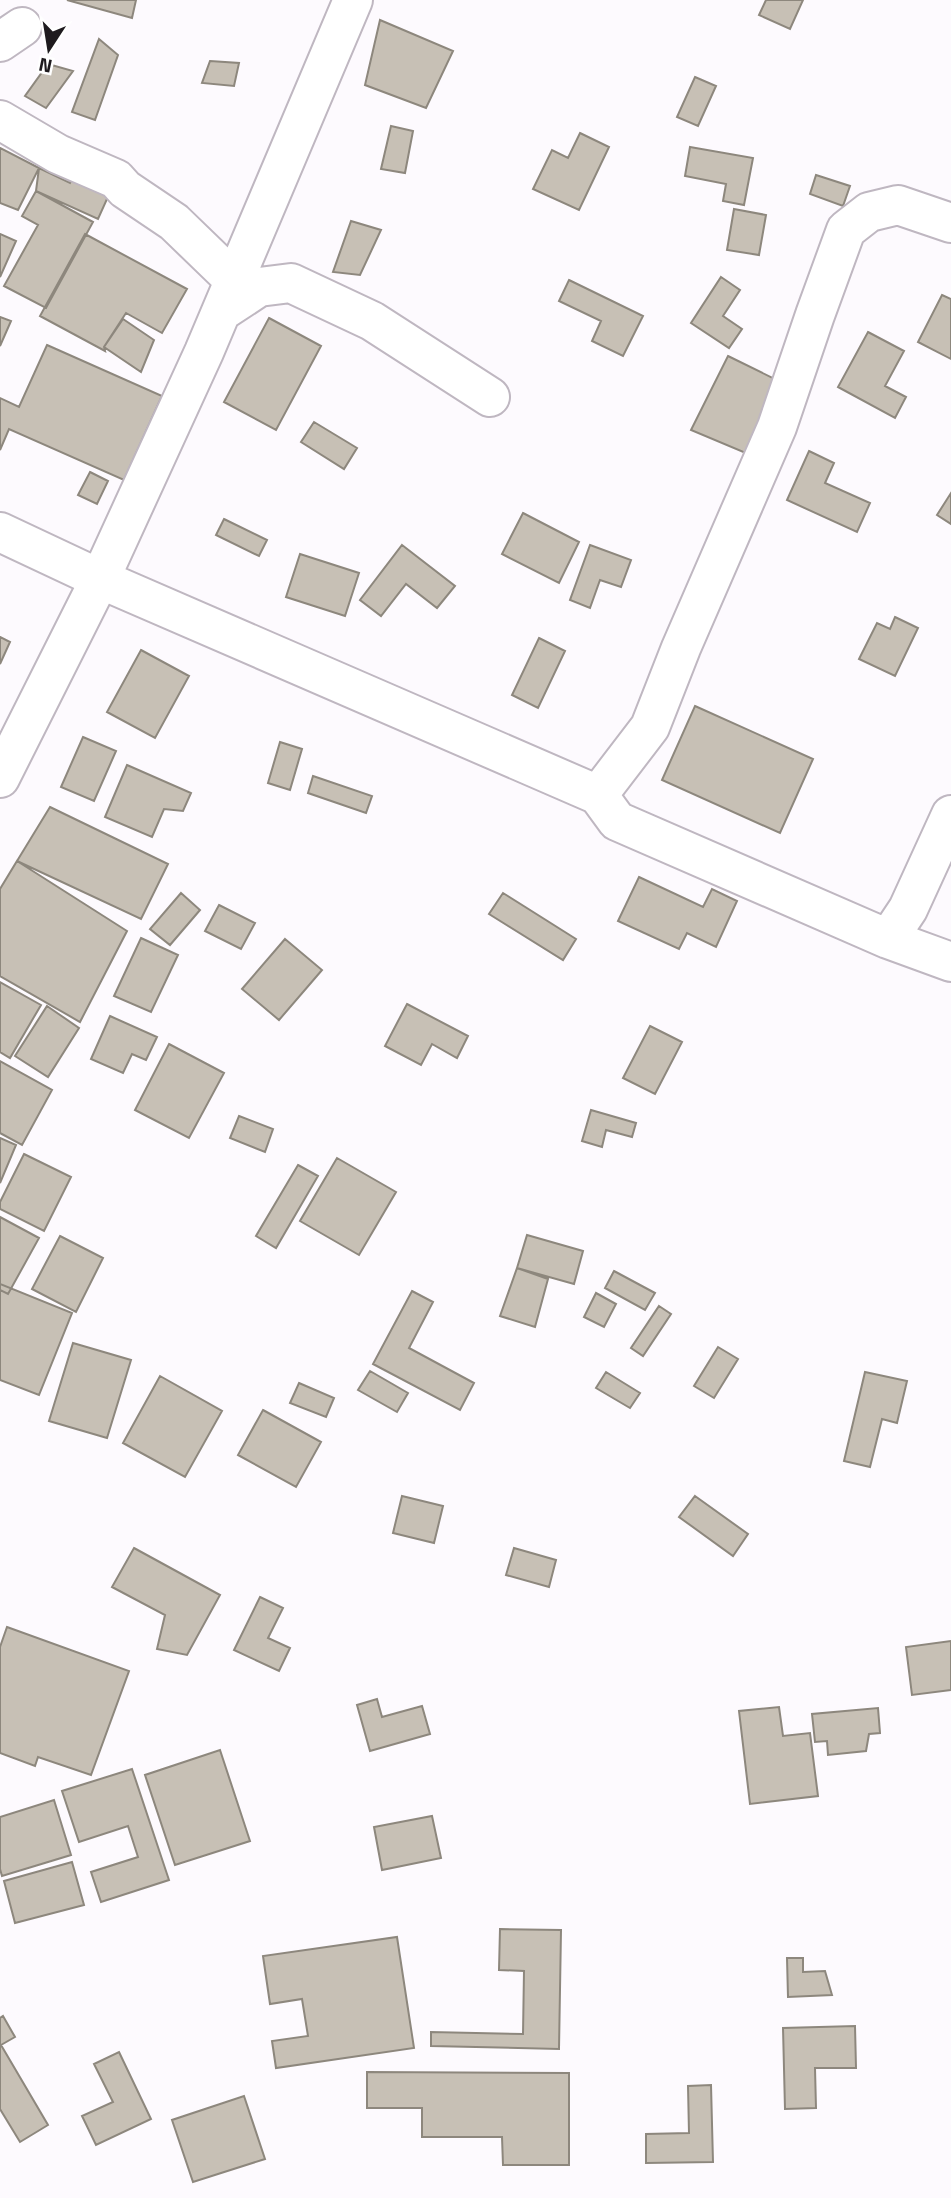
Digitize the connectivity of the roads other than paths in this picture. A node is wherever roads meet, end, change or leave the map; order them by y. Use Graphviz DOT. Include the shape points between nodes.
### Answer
graph roads {
  1 [pos="331,0"];
  2 [pos="354,0"];
  3 [pos="332,50"];
  4 [pos="0,120"];
  5 [pos="951,223"];
  6 [pos="228,296"];
  7 [pos="490,397"];
  8 [pos="0,532"];
  9 [pos="100,579"];
  10 [pos="0,778"];
  11 [pos="598,795"];
  12 [pos="951,815"];
  13 [pos="888,939"];
  14 [pos="951,962"];
  1 -- 3 [label="street"];
  2 -- 3 [label="street"];
  3 -- 6 [label="street"];
  4 -- 6 [label="street" via="58,154 117,179 174,222"];
  5 -- 11 [label="street" via="898,205 869,212 846,230 777,427 650,727"];
  6 -- 7 [label="street" via="291,282 372,321"];
  6 -- 9 [label="street"];
  8 -- 9 [label="street"];
  9 -- 10 [label="street"];
  9 -- 11 [label="street"];
  11 -- 13 [label="street" via="617,821"];
  12 -- 13 [label="street" via="908,909"];
  13 -- 14 [label="street"];
}
